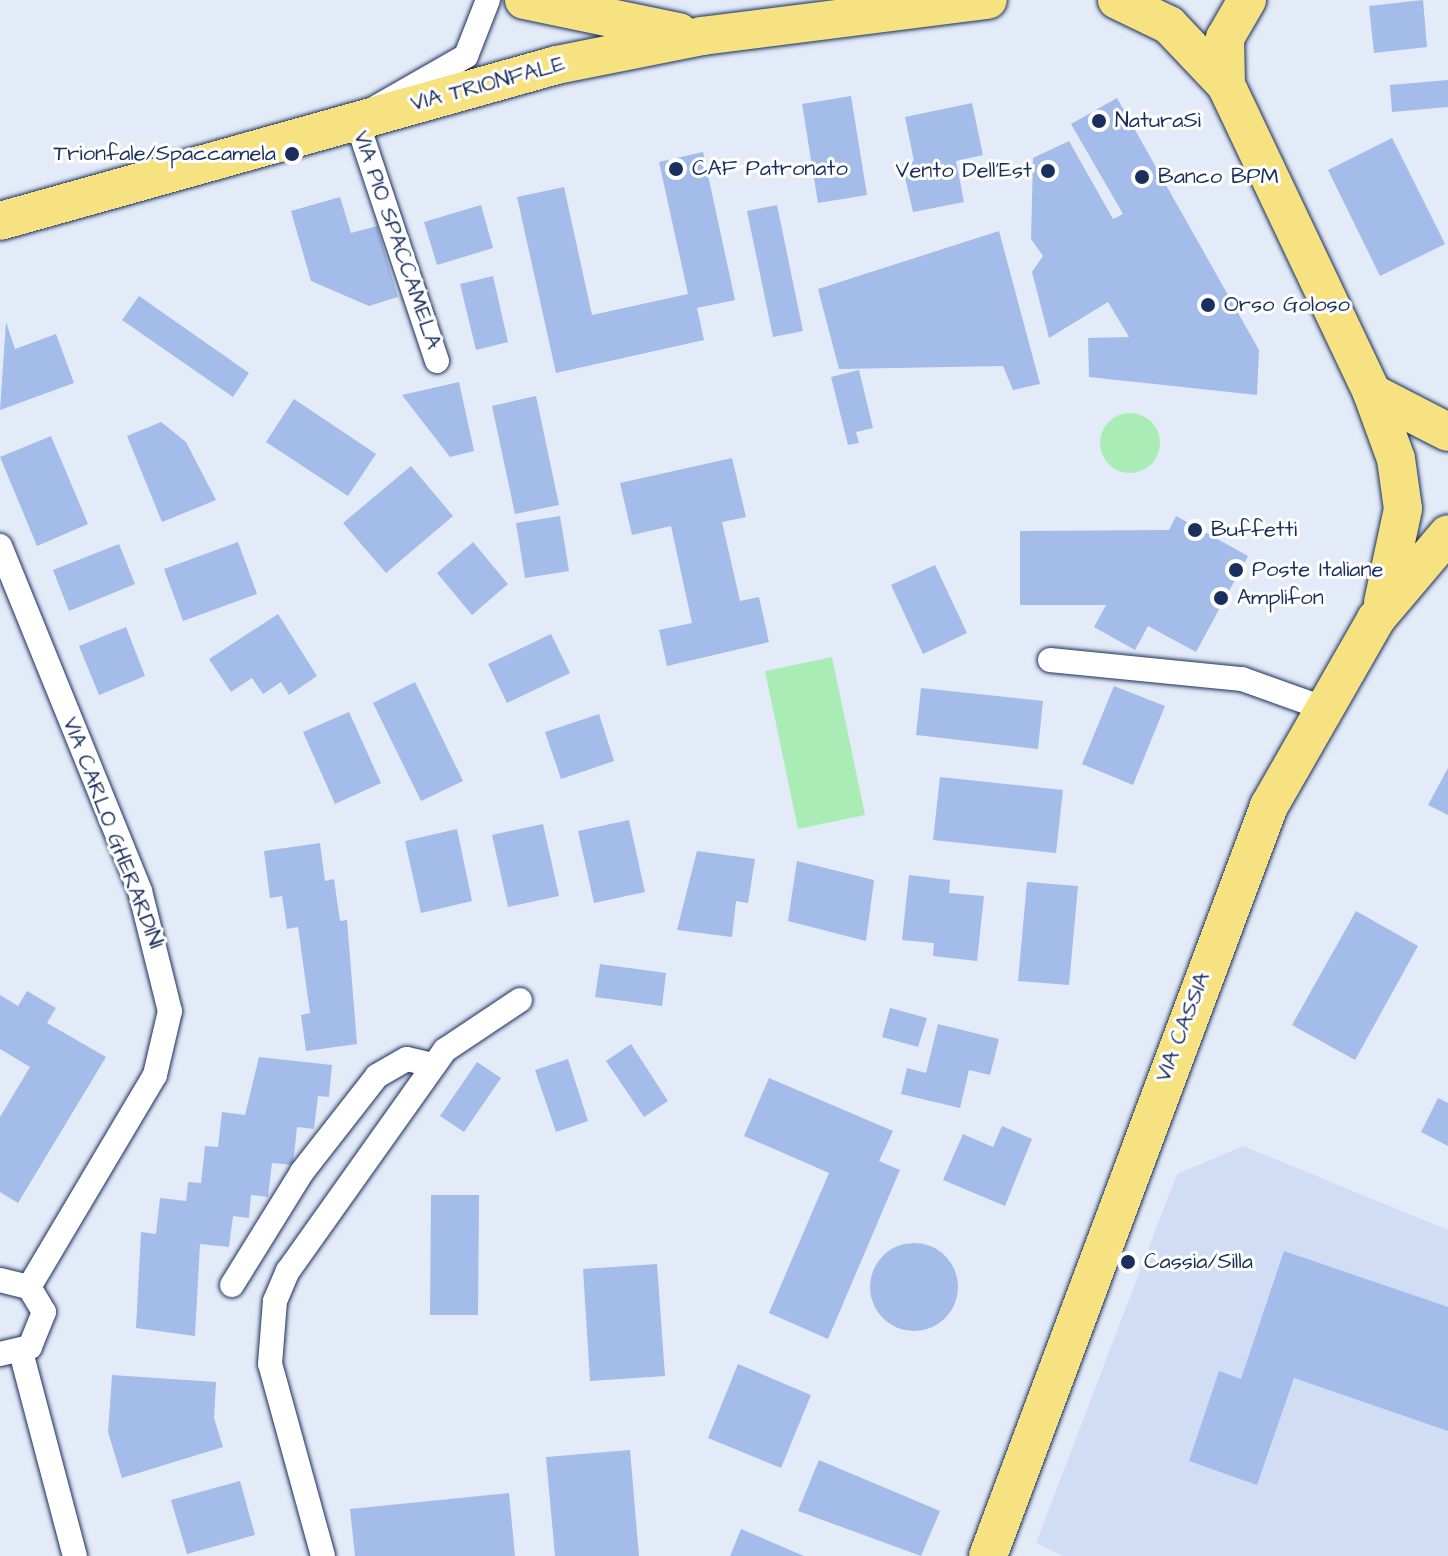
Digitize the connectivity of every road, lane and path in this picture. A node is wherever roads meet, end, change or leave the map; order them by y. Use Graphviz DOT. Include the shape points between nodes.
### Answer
graph roads {
  1 [pos="488,0"];
  2 [pos="524,0"];
  3 [pos="988,0"];
  4 [pos="1117,0"];
  5 [pos="1247,0"];
  6 [pos="702,36"];
  7 [pos="1226,85"];
  8 [pos="356,119"];
  9 [pos="0,221"];
  10 [pos="437,361"];
  11 [pos="1372,393"];
  12 [pos="1448,432"];
  13 [pos="1448,534"];
  14 [pos="0,546"];
  15 [pos="9,596"];
  16 [pos="1376,619"];
  17 [pos="1050,660"];
  18 [pos="1320,707"];
  19 [pos="520,1000"];
  20 [pos="433,1065"];
  21 [pos="0,1280"];
  22 [pos="232,1285"];
  23 [pos="29,1287"];
  24 [pos="11,1353"];
  25 [pos="994,1554"];
  26 [pos="75,1556"];
  27 [pos="323,1556"];
  1 -- 8 [label="street" via="466,56"];
  2 -- 6 [label="main road"];
  3 -- 6 [label="main road, VIA TRIONFALE"];
  4 -- 7 [label="main road" via="1176,31"];
  5 -- 7 [label="main road" via="1225,38"];
  6 -- 8 [label="main road, VIA TRIONFALE"];
  7 -- 11 [label="main road"];
  8 -- 9 [label="main road, VIA TRIONFALE"];
  8 -- 10 [label="street, VIA PIO SPACCAMELA"];
  11 -- 12 [label="main road"];
  11 -- 16 [label="main road" via="1396,459 1403,509 1393,572"];
  13 -- 16 [label="main road, VIA CASSIA"];
  14 -- 15 [label="street, VIA CARLO GHERARDINI"];
  15 -- 23 [label="street, VIA CARLO GHERARDINI" via="140,891 170,1011 155,1075"];
  16 -- 18 [label="main road, VIA CASSIA"];
  17 -- 18 [label="street" via="1242,679"];
  18 -- 25 [label="main road, VIA CASSIA" via="1243,869"];
  19 -- 20 [label="street" via="468,1029"];
  20 -- 22 [label="street" via="407,1059 377,1076 302,1172"];
  20 -- 27 [label="street" via="288,1271 268,1330 270,1364"];
  21 -- 23 [label="street"];
  23 -- 24 [label="street" via="44,1322"];
  24 -- 26 [label="street"];
}
